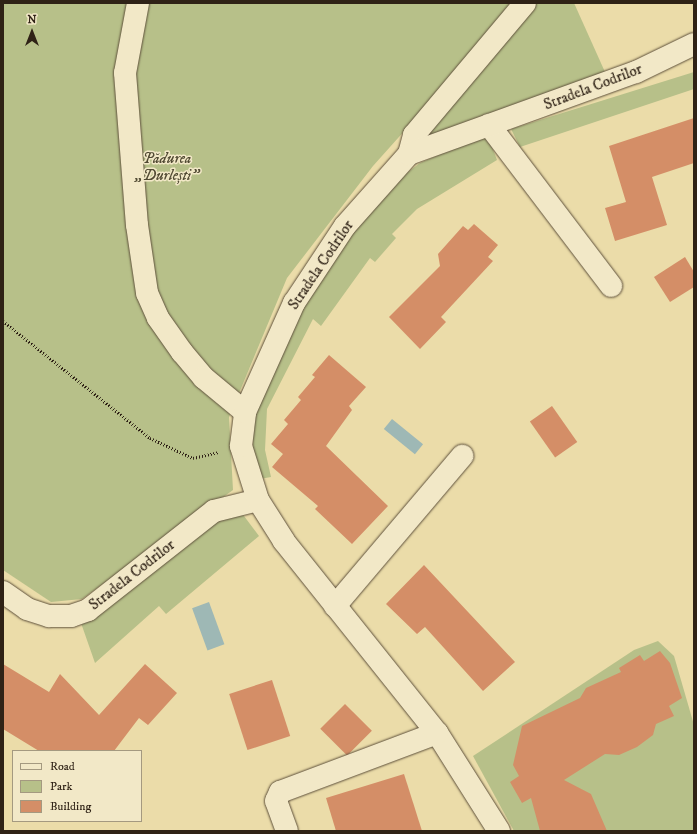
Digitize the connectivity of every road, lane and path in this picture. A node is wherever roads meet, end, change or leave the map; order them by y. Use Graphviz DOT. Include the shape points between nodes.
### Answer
graph roads {
  1 [pos="138,3"];
  2 [pos="525,3"];
  3 [pos="694,44"];
  4 [pos="489,125"];
  5 [pos="409,154"];
  6 [pos="610,286"];
  7 [pos="3,321"];
  8 [pos="245,412"];
  9 [pos="242,446"];
  10 [pos="462,456"];
  11 [pos="258,500"];
  12 [pos="3,592"];
  13 [pos="334,606"];
  14 [pos="437,733"];
  15 [pos="287,831"];
  16 [pos="499,831"];
  1 -- 8 [label="street" via="125,73 137,225 147,293 158,318 182,352 204,378"];
  2 -- 5 [label="street, Stradela Codrilor" via="414,135"];
  3 -- 4 [label="street, Stradela Codrilor" via="636,72"];
  4 -- 5 [label="street, Stradela Codrilor"];
  4 -- 6 [label="street"];
  5 -- 8 [label="street, Stradela Codrilor" via="346,226 294,303"];
  7 -- 9 [label="path" via="150,438 193,458"];
  8 -- 9 [label="street, Stradela Codrilor"];
  9 -- 11 [label="street, Stradela Codrilor"];
  10 -- 13 [label="street"];
  11 -- 12 [label="street, Stradela Codrilor" via="214,511 88,610 71,616 49,616 27,609"];
  11 -- 13 [label="street, Stradela Codrilor"];
  13 -- 14 [label="street, Stradela Codrilor"];
  14 -- 15 [label="street" via="280,792 276,801"];
  14 -- 16 [label="street, Stradela Codrilor"];
}
